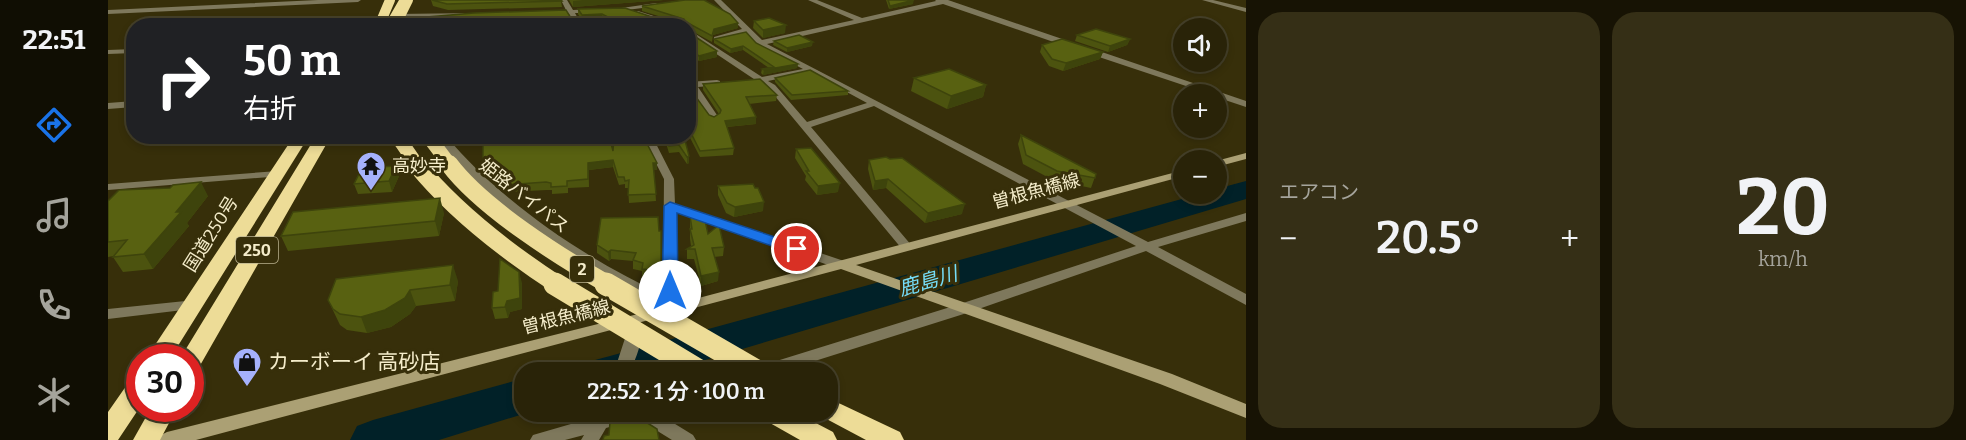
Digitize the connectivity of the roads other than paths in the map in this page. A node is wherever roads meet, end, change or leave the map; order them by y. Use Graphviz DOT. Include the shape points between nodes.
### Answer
graph roads {
  1 [pos="358,0"];
  2 [pos="392,0"];
  3 [pos="406,0"];
  4 [pos="564,0"];
  5 [pos="717,0"];
  6 [pos="811,0"];
  7 [pos="1204,0"];
  8 [pos="944,1"];
  9 [pos="471,3"];
  10 [pos="668,4"];
  11 [pos="623,9"];
  12 [pos="1246,10"];
  13 [pos="108,12"];
  14 [pos="545,12"];
  15 [pos="573,12"];
  16 [pos="411,15"];
  17 [pos="382,18"];
  18 [pos="395,18"];
  19 [pos="403,18"];
  20 [pos="410,18"];
  21 [pos="577,18"];
  22 [pos="653,18"];
  23 [pos="861,20"];
  24 [pos="747,30"];
  25 [pos="696,36"];
  26 [pos="717,39"];
  27 [pos="760,43"];
  28 [pos="126,51"];
  29 [pos="108,52"];
  30 [pos="810,70"];
  31 [pos="763,80"];
  32 [pos="751,81"];
  33 [pos="728,83"];
  34 [pos="696,85"];
  35 [pos="696,93"];
  36 [pos="875,103"];
  37 [pos="1246,104"];
  38 [pos="126,105"];
  39 [pos="108,106"];
  40 [pos="714,118"];
  41 [pos="804,126"];
  42 [pos="297,144"];
  43 [pos="319,144"];
  44 [pos="403,144"];
  45 [pos="434,144"];
  46 [pos="446,144"];
  47 [pos="651,144"];
  48 [pos="1246,156"];
  49 [pos="1227,161"];
  50 [pos="278,174"];
  51 [pos="1173,176"];
  52 [pos="108,188"];
  53 [pos="1067,203"];
  54 [pos="670,206"];
  55 [pos="1246,217"];
  56 [pos="906,246"];
  57 [pos="1145,247"];
  58 [pos="839,264"];
  59 [pos="1246,300"];
  60 [pos="195,305"];
  61 [pos="679,307"];
  62 [pos="965,308"];
  63 [pos="108,314"];
  64 [pos="634,320"];
  65 [pos="168,344"];
  66 [pos="201,344"];
  67 [pos="626,362"];
  68 [pos="684,362"];
  69 [pos="742,362"];
  70 [pos="791,362"];
  71 [pos="126,407"];
  72 [pos="1246,411"];
  73 [pos="838,413"];
  74 [pos="156,422"];
  75 [pos="588,422"];
  76 [pos="600,422"];
  77 [pos="658,422"];
  78 [pos="790,422"];
  79 [pos="108,433"];
  80 [pos="146,440"];
  81 [pos="167,440"];
  82 [pos="539,440"];
  83 [pos="590,440"];
  84 [pos="687,440"];
  85 [pos="824,440"];
  86 [pos="891,440"];
  1 -- 13 [label="street"];
  2 -- 17 [label="highway, bridge"];
  3 -- 18 [label="highway"];
  4 -- 15 [label="street"];
  5 -- 24 [label="street"];
  6 -- 23 [label="street"];
  7 -- 12 [label="street"];
  8 -- 23 [label="street"];
  8 -- 37 [label="street"];
  9 -- 16 [label="street" via="482,13"];
  10 -- 11 [label="street"];
  11 -- 15 [label="street"];
  11 -- 22 [label="street"];
  14 -- 15 [label="street"];
  15 -- 21 [label="street"];
  16 -- 19 [label="street"];
  16 -- 20 [label="street"];
  23 -- 27 [label="street"];
  24 -- 26 [label="street"];
  24 -- 27 [label="street"];
  25 -- 31 [label="street"];
  27 -- 30 [label="street"];
  28 -- 29 [label="street"];
  30 -- 31 [label="street"];
  30 -- 36 [label="street"];
  31 -- 32 [label="street"];
  31 -- 41 [label="street"];
  33 -- 34 [label="street"];
  35 -- 40 [label="street"];
  36 -- 41 [label="street"];
  36 -- 53 [label="street"];
  38 -- 39 [label="street"];
  41 -- 56 [label="street"];
  42 -- 50 [label="highway, 国道250号 / 250"];
  43 -- 66 [label="highway, 250"];
  44 -- 68 [label="highway, 2, bridge" via="424,175 476,226 560,288"];
  45 -- 69 [label="highway, 姫路バイパス / 2, bridge" via="458,176 501,213 578,267"];
  46 -- 61 [label="street" via="457,159 514,208 582,255 657,299"];
  47 -- 54 [label="street" via="669,179"];
  48 -- 49 [label="main road"];
  50 -- 52 [label="street"];
  50 -- 60 [label="highway, 国道250号 / 250"];
  51 -- 53 [label="main road, 曽根魚橋線"];
  53 -- 56 [label="main road, 曽根魚橋線"];
  53 -- 57 [label="street"];
  54 -- 58 [label="street"];
  54 -- 61 [label="street" via="670,291"];
  55 -- 57 [label="street"];
  56 -- 58 [label="main road, 曽根魚橋線"];
  57 -- 59 [label="street"];
  57 -- 62 [label="street"];
  58 -- 61 [label="main road, 曽根魚橋線"];
  58 -- 62 [label="main road"];
  60 -- 63 [label="street"];
  60 -- 65 [label="highway, 国道250号 / 250"];
  61 -- 64 [label="main road, 曽根魚橋線"];
  62 -- 70 [label="street"];
  62 -- 72 [label="main road"];
  64 -- 67 [label="street" via="634,338"];
  64 -- 81 [label="main road, 曽根魚橋線"];
  71 -- 79 [label="highway"];
  73 -- 86 [label="highway"];
  74 -- 80 [label="highway"];
  75 -- 82 [label="street"];
  76 -- 83 [label="street"];
  77 -- 84 [label="street"];
  78 -- 85 [label="highway"];
}
